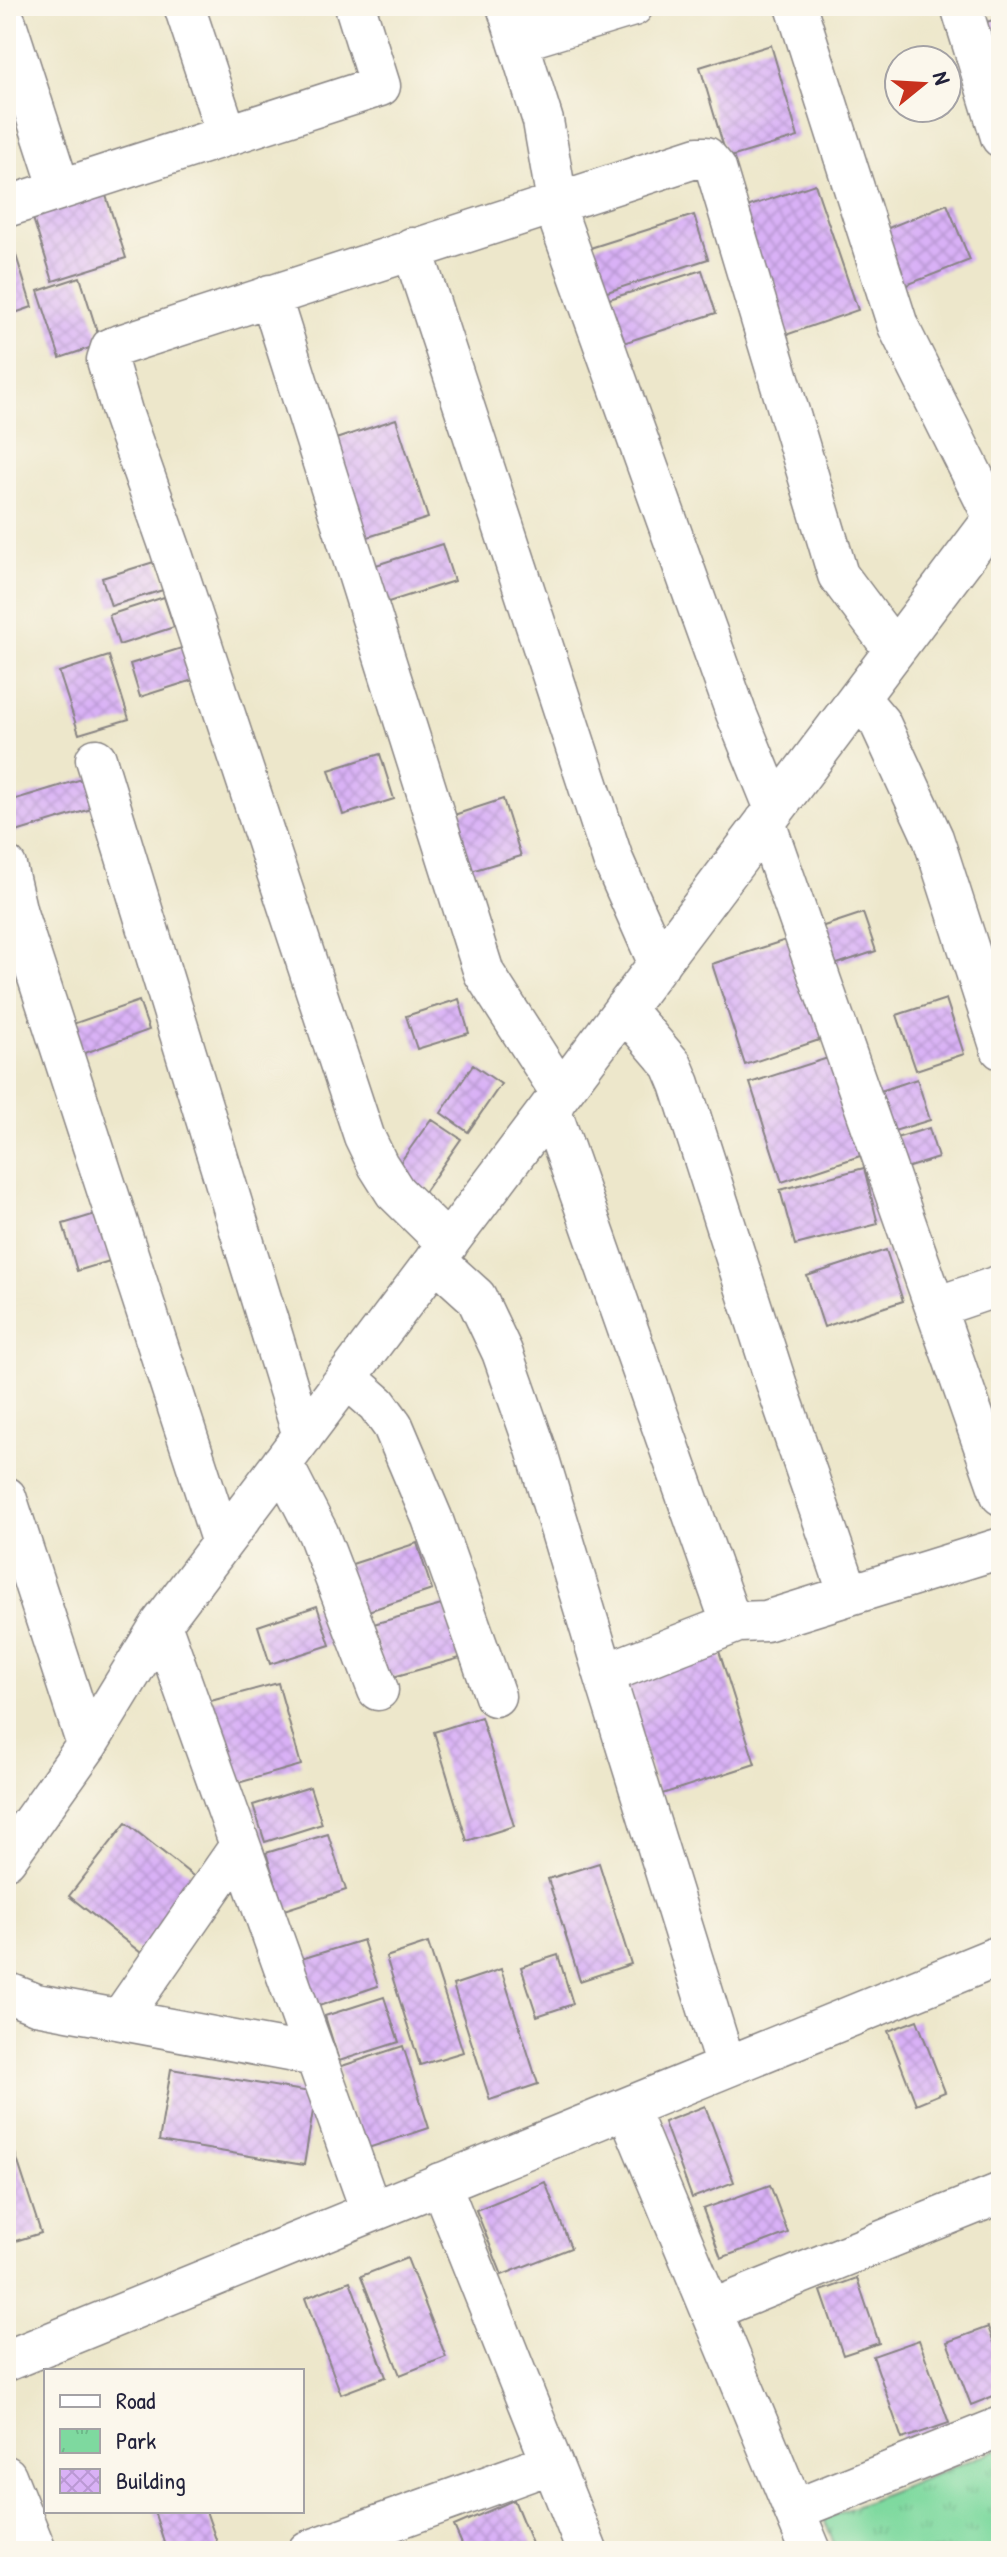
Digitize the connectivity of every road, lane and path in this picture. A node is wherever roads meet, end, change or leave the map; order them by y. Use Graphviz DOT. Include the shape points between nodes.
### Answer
graph roads {
  1 [pos="184,6"];
  2 [pos="355,6"];
  3 [pos="633,6"];
  4 [pos="796,6"];
  5 [pos="961,6"];
  6 [pos="6,23"];
  7 [pos="513,24"];
  8 [pos="227,135"];
  9 [pos="1001,137"];
  10 [pos="60,189"];
  11 [pos="557,202"];
  12 [pos="6,207"];
  13 [pos="412,248"];
  14 [pos="270,295"];
  15 [pos="998,514"];
  16 [pos="894,650"];
  17 [pos="859,698"];
  18 [pos="96,759"];
  19 [pos="770,816"];
  20 [pos="6,866"];
  21 [pos="12,915"];
  22 [pos="659,964"];
  23 [pos="624,1009"];
  24 [pos="1001,1049"];
  25 [pos="556,1100"];
  26 [pos="442,1252"];
  27 [pos="1001,1285"];
  28 [pos="936,1307"];
  29 [pos="347,1378"];
  30 [pos="292,1450"];
  31 [pos="1001,1495"];
  32 [pos="6,1497"];
  33 [pos="222,1543"];
  34 [pos="1001,1548"];
  35 [pos="849,1595"];
  36 [pos="738,1622"];
  37 [pos="161,1624"];
  38 [pos="604,1674"];
  39 [pos="378,1690"];
  40 [pos="495,1696"];
  41 [pos="87,1745"];
  42 [pos="240,1846"];
  43 [pos="6,1859"];
  44 [pos="1001,1955"];
  45 [pos="6,1992"];
  46 [pos="120,2019"];
  47 [pos="316,2056"];
  48 [pos="726,2067"];
  49 [pos="627,2108"];
  50 [pos="440,2183"];
  51 [pos="1001,2193"];
  52 [pos="371,2211"];
  53 [pos="711,2310"];
  54 [pos="6,2361"];
  55 [pos="1001,2427"];
  56 [pos="552,2463"];
  57 [pos="6,2476"];
  58 [pos="794,2510"];
  59 [pos="36,2551"];
  60 [pos="308,2551"];
  61 [pos="587,2551"];
  62 [pos="811,2551"];
  1 -- 8 [label="street"];
  2 -- 8 [label="street" via="380,86"];
  3 -- 7 [label="street"];
  4 -- 15 [label="street" via="898,326"];
  5 -- 9 [label="street"];
  6 -- 10 [label="street"];
  7 -- 11 [label="street" via="543,121"];
  8 -- 10 [label="street"];
  10 -- 12 [label="street"];
  11 -- 13 [label="street"];
  11 -- 16 [label="street" via="698,157 712,162 838,575"];
  11 -- 19 [label="street"];
  13 -- 14 [label="street"];
  13 -- 22 [label="street" via="613,860"];
  14 -- 25 [label="street" via="484,973"];
  14 -- 26 [label="street" via="120,344 111,348 107,360 364,1136 395,1192"];
  15 -- 16 [label="street"];
  16 -- 17 [label="street"];
  17 -- 19 [label="street"];
  17 -- 24 [label="street" via="880,723 933,838"];
  18 -- 30 [label="street"];
  19 -- 22 [label="street"];
  19 -- 28 [label="street"];
  20 -- 21 [label="street"];
  21 -- 33 [label="street"];
  22 -- 23 [label="street"];
  23 -- 25 [label="street"];
  23 -- 35 [label="street" via="672,1065 680,1084"];
  25 -- 26 [label="street"];
  25 -- 36 [label="street" via="720,1598"];
  26 -- 29 [label="street"];
  26 -- 38 [label="street" via="476,1297 502,1352"];
  27 -- 28 [label="street"];
  28 -- 31 [label="street"];
  29 -- 30 [label="street"];
  29 -- 40 [label="street" via="393,1426"];
  30 -- 33 [label="street"];
  30 -- 39 [label="street"];
  32 -- 41 [label="street"];
  33 -- 37 [label="street"];
  34 -- 35 [label="street"];
  35 -- 36 [label="street" via="766,1621"];
  36 -- 38 [label="street"];
  37 -- 41 [label="street"];
  37 -- 42 [label="street"];
  38 -- 48 [label="street"];
  41 -- 43 [label="street"];
  42 -- 46 [label="street"];
  42 -- 47 [label="street"];
  44 -- 48 [label="street"];
  45 -- 46 [label="street" via="36,2004"];
  46 -- 47 [label="street"];
  47 -- 52 [label="street"];
  48 -- 49 [label="street"];
  49 -- 50 [label="street"];
  49 -- 53 [label="street"];
  50 -- 52 [label="street"];
  50 -- 56 [label="street"];
  51 -- 53 [label="street"];
  52 -- 54 [label="street"];
  53 -- 58 [label="street"];
  55 -- 58 [label="street"];
  56 -- 60 [label="street"];
  56 -- 61 [label="street"];
  57 -- 59 [label="street"];
  58 -- 62 [label="street"];
}
